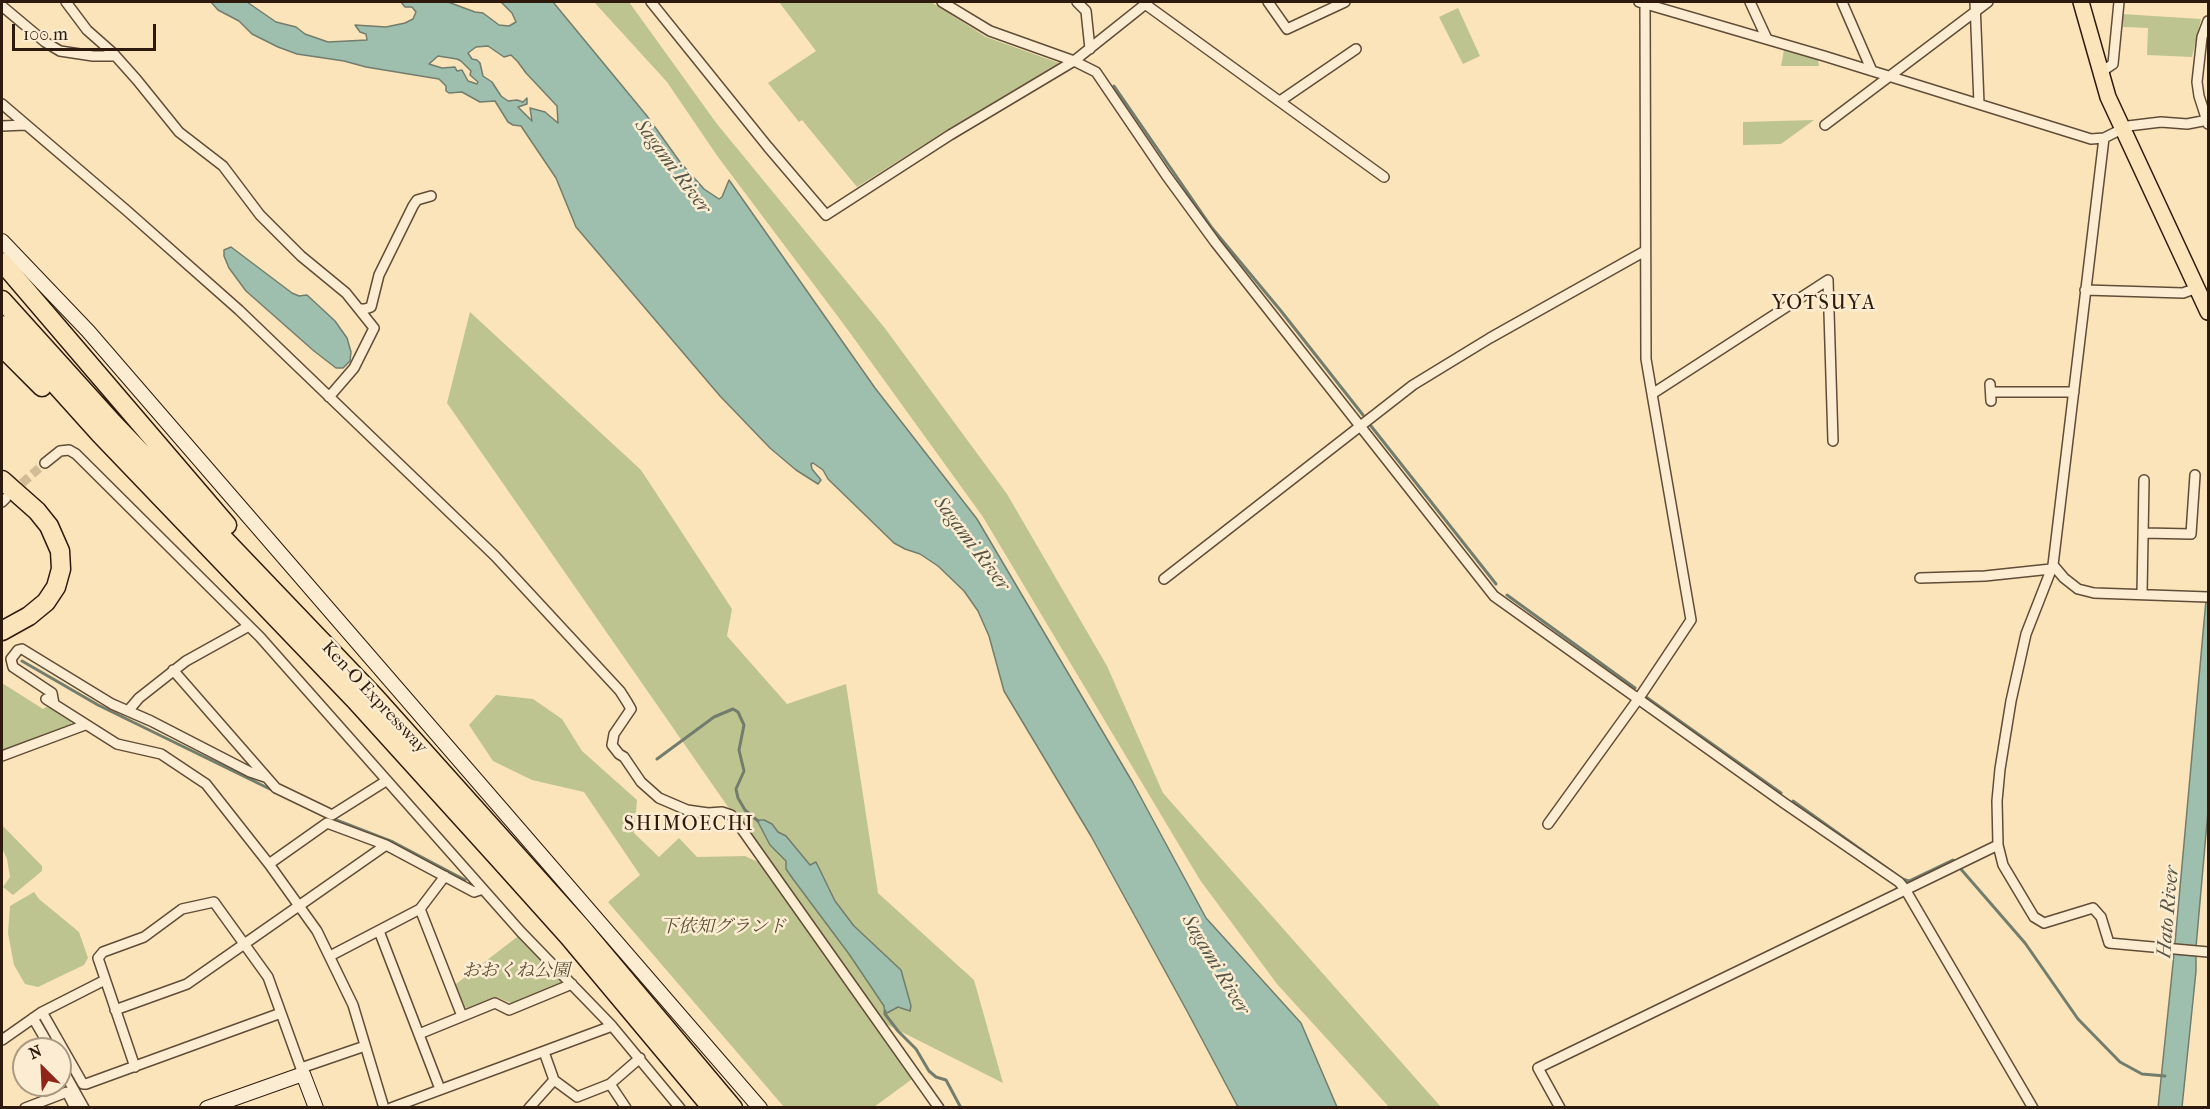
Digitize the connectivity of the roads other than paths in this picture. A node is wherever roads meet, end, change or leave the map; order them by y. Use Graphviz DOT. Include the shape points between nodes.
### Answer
graph roads {
  1 [pos="66,2"];
  2 [pos="651,2"];
  3 [pos="942,2"];
  4 [pos="1077,2"];
  5 [pos="1268,2"];
  6 [pos="1345,2"];
  7 [pos="1643,2"];
  8 [pos="1750,2"];
  9 [pos="1842,2"];
  10 [pos="1988,2"];
  11 [pos="2081,2"];
  12 [pos="2120,2"];
  13 [pos="1147,3"];
  14 [pos="2,6"];
  15 [pos="1086,6"];
  16 [pos="1976,6"];
  17 [pos="2208,21"];
  18 [pos="1767,39"];
  19 [pos="1090,49"];
  20 [pos="1356,49"];
  21 [pos="116,56"];
  22 [pos="1074,61"];
  23 [pos="1872,71"];
  24 [pos="2101,72"];
  25 [pos="1889,76"];
  26 [pos="1280,101"];
  27 [pos="2,104"];
  28 [pos="1979,104"];
  29 [pos="2208,122"];
  30 [pos="24,125"];
  31 [pos="1825,125"];
  32 [pos="2,126"];
  33 [pos="2122,129"];
  34 [pos="2104,138"];
  35 [pos="1384,177"];
  36 [pos="431,196"];
  37 [pos="2,241"];
  38 [pos="1645,251"];
  39 [pos="2,262"];
  40 [pos="2085,290"];
  41 [pos="2204,299"];
  42 [pos="2,300"];
  43 [pos="360,309"];
  44 [pos="2,325"];
  45 [pos="2,347"];
  46 [pos="1991,392"];
  47 [pos="2074,392"];
  48 [pos="1652,394"];
  49 [pos="329,398"];
  50 [pos="1361,424"];
  51 [pos="1833,441"];
  52 [pos="45,463"];
  53 [pos="2195,476"];
  54 [pos="2144,480"];
  55 [pos="3,493"];
  56 [pos="168,505"];
  57 [pos="2144,533"];
  58 [pos="2052,567"];
  59 [pos="1920,578"];
  60 [pos="1164,579"];
  61 [pos="2142,594"];
  62 [pos="2207,597"];
  63 [pos="249,626"];
  64 [pos="2,631"];
  65 [pos="173,670"];
  66 [pos="375,697"];
  67 [pos="1639,698"];
  68 [pos="128,711"];
  69 [pos="85,725"];
  70 [pos="2,756"];
  71 [pos="265,777"];
  72 [pos="386,781"];
  73 [pos="1548,824"];
  74 [pos="386,844"];
  75 [pos="1998,845"];
  76 [pos="268,864"];
  77 [pos="445,876"];
  78 [pos="483,889"];
  79 [pos="1905,889"];
  80 [pos="300,906"];
  81 [pos="420,909"];
  82 [pos="379,931"];
  83 [pos="245,944"];
  84 [pos="2204,952"];
  85 [pos="330,956"];
  86 [pos="105,980"];
  87 [pos="572,984"];
  88 [pos="115,1010"];
  89 [pos="281,1013"];
  90 [pos="37,1015"];
  91 [pos="462,1016"];
  92 [pos="612,1026"];
  93 [pos="419,1034"];
  94 [pos="46,1037"];
  95 [pos="2,1040"];
  96 [pos="365,1046"];
  97 [pos="544,1052"];
  98 [pos="640,1058"];
  99 [pos="135,1067"];
  100 [pos="302,1071"];
  101 [pos="554,1080"];
  102 [pos="610,1084"];
  103 [pos="72,1086"];
  104 [pos="440,1089"];
  105 [pos="238,1102"];
  106 [pos="25,1107"];
  107 [pos="75,1107"];
  108 [pos="84,1107"];
  109 [pos="207,1107"];
  110 [pos="316,1107"];
  111 [pos="384,1107"];
  112 [pos="391,1107"];
  113 [pos="529,1107"];
  114 [pos="626,1107"];
  115 [pos="680,1107"];
  116 [pos="712,1107"];
  117 [pos="734,1107"];
  118 [pos="760,1107"];
  119 [pos="939,1107"];
  120 [pos="1560,1107"];
  121 [pos="2033,1107"];
  1 -- 21 [label="street" via="87,30"];
  2 -- 22 [label="street" via="826,215"];
  3 -- 22 [label="street" via="990,32"];
  4 -- 15 [label="street"];
  5 -- 6 [label="street" via="1287,29"];
  7 -- 18 [label="street"];
  7 -- 38 [label="street"];
  8 -- 18 [label="street"];
  9 -- 23 [label="street"];
  10 -- 16 [label="street"];
  11 -- 24 [label="main road"];
  12 -- 24 [label="street" via="2112,64"];
  13 -- 19 [label="street"];
  13 -- 26 [label="street"];
  14 -- 21 [label="street" via="60,51"];
  15 -- 19 [label="street"];
  16 -- 25 [label="street"];
  16 -- 28 [label="street"];
  17 -- 29 [label="street" via="2202,37 2197,82"];
  18 -- 23 [label="street"];
  19 -- 22 [label="street"];
  20 -- 26 [label="street"];
  21 -- 43 [label="street" via="178,132 223,165 260,215"];
  22 -- 50 [label="street" via="1096,72 1215,242"];
  23 -- 25 [label="street"];
  24 -- 33 [label="main road"];
  25 -- 28 [label="street"];
  25 -- 31 [label="street"];
  26 -- 35 [label="street"];
  27 -- 30 [label="street"];
  28 -- 34 [label="street" via="2091,139"];
  29 -- 33 [label="street" via="2161,122"];
  30 -- 32 [label="street"];
  30 -- 49 [label="street" via="239,310"];
  33 -- 34 [label="street"];
  33 -- 41 [label="main road"];
  34 -- 40 [label="street"];
  36 -- 43 [label="street" via="417,200 413,206 379,275 371,307"];
  37 -- 118 [label="street" via="88,331"];
  38 -- 48 [label="street" via="1646,359"];
  38 -- 50 [label="street" via="1490,338 1413,385"];
  39 -- 66 [label="highway"];
  40 -- 41 [label="street" via="2184,293"];
  40 -- 47 [label="street"];
  42 -- 66 [label="highway, Ken-O Expressway" via="113,423"];
  43 -- 49 [label="street" via="374,328 354,368"];
  44 -- 56 [label="highway, Ken-O Expressway"];
  45 -- 56 [label="highway"];
  46 -- 47 [label="street"];
  47 -- 58 [label="street"];
  48 -- 51 [label="street" via="1828,280"];
  48 -- 67 [label="street" via="1691,620"];
  49 -- 119 [label="street" via="495,556 620,691 631,709 614,734 612,745 651,793 687,810 731,815"];
  50 -- 60 [label="street"];
  50 -- 67 [label="street" via="1494,596"];
  52 -- 63 [label="street" via="60,451 76,454"];
  53 -- 57 [label="street" via="2191,534"];
  54 -- 57 [label="street"];
  55 -- 64 [label="highway" via="32,506 49,526 57,542 61,568 56,587 46,602"];
  56 -- 116 [label="highway, Ken-O Expressway" via="355,700 499,859"];
  57 -- 61 [label="street"];
  58 -- 59 [label="street" via="1984,576"];
  58 -- 61 [label="street" via="2078,589"];
  58 -- 75 [label="street" via="2020,657 2000,769"];
  61 -- 62 [label="street"];
  63 -- 65 [label="street"];
  63 -- 72 [label="street"];
  65 -- 68 [label="street"];
  65 -- 71 [label="street"];
  66 -- 117 [label="highway, Ken-O Expressway" via="581,927"];
  67 -- 73 [label="street"];
  67 -- 79 [label="street"];
  68 -- 69 [label="street" via="18,650 11,659 14,667 52,693 50,702"];
  68 -- 71 [label="street"];
  69 -- 70 [label="street"];
  69 -- 76 [label="street" via="117,744 161,754 206,784"];
  71 -- 72 [label="street" via="276,788 332,814"];
  72 -- 78 [label="street"];
  74 -- 76 [label="street" via="327,823"];
  74 -- 77 [label="street"];
  74 -- 80 [label="street"];
  75 -- 79 [label="street"];
  75 -- 84 [label="street" via="2003,865 2034,917 2044,923 2093,908 2101,917 2109,943"];
  76 -- 80 [label="street"];
  77 -- 78 [label="street" via="474,892"];
  77 -- 81 [label="street"];
  78 -- 87 [label="street"];
  79 -- 120 [label="street" via="1538,1068"];
  79 -- 121 [label="street"];
  80 -- 83 [label="street"];
  80 -- 85 [label="street"];
  81 -- 82 [label="street"];
  81 -- 91 [label="street"];
  82 -- 85 [label="street"];
  82 -- 93 [label="street"];
  83 -- 86 [label="street" via="214,902 182,909 144,937 103,952 98,958"];
  83 -- 88 [label="street" via="187,984"];
  83 -- 89 [label="street" via="268,976"];
  85 -- 96 [label="street" via="353,1005"];
  86 -- 88 [label="street"];
  86 -- 90 [label="street"];
  87 -- 91 [label="street" via="509,1010 495,1003"];
  87 -- 92 [label="street"];
  88 -- 99 [label="street"];
  89 -- 99 [label="street"];
  89 -- 100 [label="street"];
  90 -- 94 [label="street"];
  90 -- 95 [label="street"];
  90 -- 99 [label="street" via="83,1084"];
  91 -- 93 [label="street"];
  92 -- 97 [label="street"];
  92 -- 98 [label="street"];
  93 -- 104 [label="street"];
  96 -- 100 [label="street"];
  96 -- 111 [label="street"];
  97 -- 101 [label="street"];
  97 -- 104 [label="street"];
  98 -- 102 [label="street"];
  98 -- 115 [label="street"];
  100 -- 105 [label="street"];
  100 -- 110 [label="street"];
  101 -- 102 [label="street" via="576,1097"];
  101 -- 113 [label="street"];
  102 -- 114 [label="street"];
  103 -- 108 [label="street"];
  104 -- 112 [label="street"];
  105 -- 109 [label="street"];
  106 -- 107 [label="street" via="66,1092"];
}
